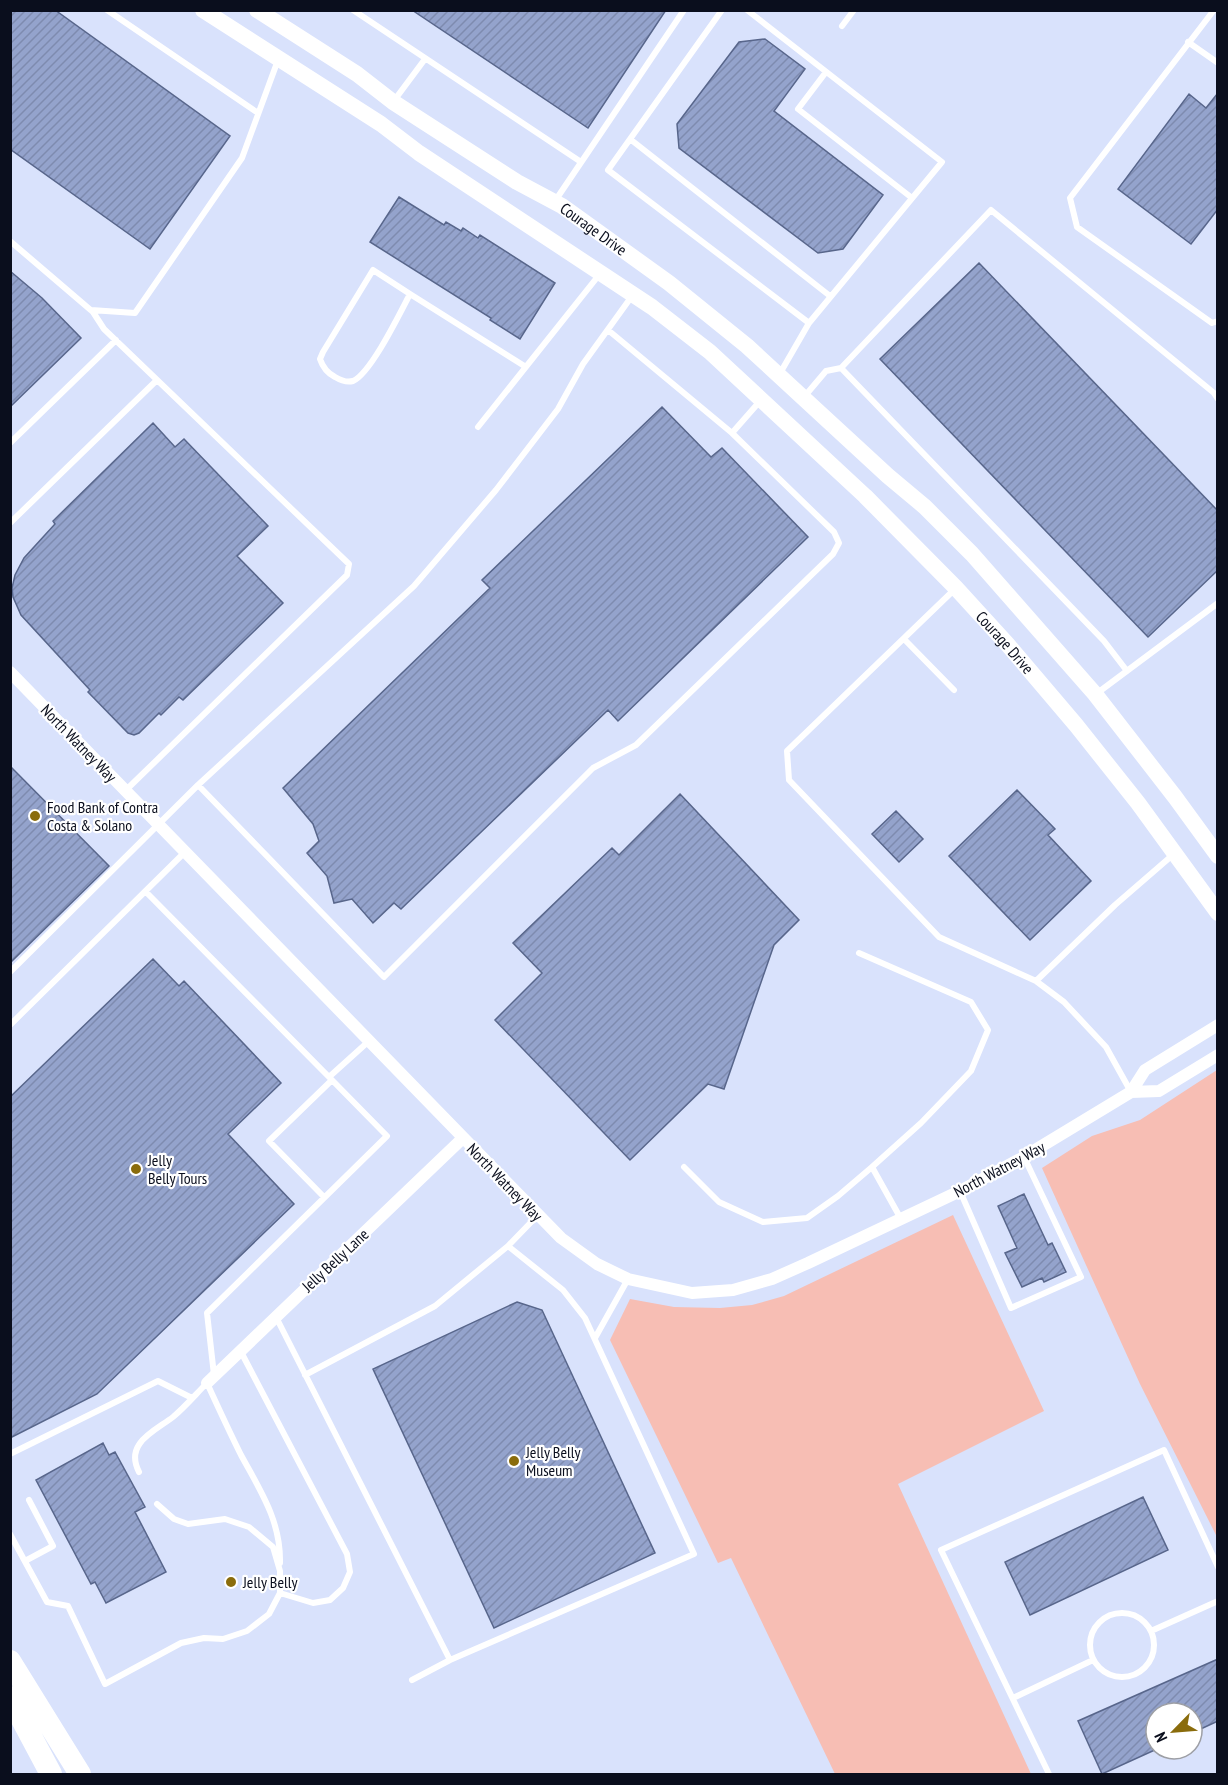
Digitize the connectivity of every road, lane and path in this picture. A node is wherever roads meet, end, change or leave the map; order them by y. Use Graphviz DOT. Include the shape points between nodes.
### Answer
graph roads {
  1 [pos="107,10"];
  2 [pos="203,10"];
  3 [pos="256,10"];
  4 [pos="353,10"];
  5 [pos="684,10"];
  6 [pos="722,10"];
  7 [pos="747,10"];
  8 [pos="854,10"];
  9 [pos="1214,10"];
  10 [pos="842,26"];
  11 [pos="1188,42"];
  12 [pos="425,59"];
  13 [pos="278,60"];
  14 [pos="1218,63"];
  15 [pos="826,72"];
  16 [pos="393,102"];
  17 [pos="258,113"];
  18 [pos="381,124"];
  19 [pos="630,139"];
  20 [pos="581,162"];
  21 [pos="912,198"];
  22 [pos="554,202"];
  23 [pos="10,241"];
  24 [pos="599,274"];
  25 [pos="410,294"];
  26 [pos="633,295"];
  27 [pos="830,296"];
  28 [pos="91,310"];
  29 [pos="1218,321"];
  30 [pos="809,323"];
  31 [pos="608,330"];
  32 [pos="116,340"];
  33 [pos="526,368"];
  34 [pos="841,368"];
  35 [pos="779,375"];
  36 [pos="157,380"];
  37 [pos="762,399"];
  38 [pos="803,399"];
  39 [pos="1218,399"];
  40 [pos="478,427"];
  41 [pos="732,433"];
  42 [pos="10,443"];
  43 [pos="10,523"];
  44 [pos="956,588"];
  45 [pos="1218,603"];
  46 [pos="904,639"];
  47 [pos="1127,671"];
  48 [pos="10,672"];
  49 [pos="954,690"];
  50 [pos="1095,694"];
  51 [pos="198,785"];
  52 [pos="125,791"];
  53 [pos="158,824"];
  54 [pos="185,852"];
  55 [pos="1175,853"];
  56 [pos="1218,856"];
  57 [pos="146,892"];
  58 [pos="1218,913"];
  59 [pos="859,953"];
  60 [pos="10,972"];
  61 [pos="1036,981"];
  62 [pos="10,1025"];
  63 [pos="1218,1025"];
  64 [pos="369,1041"];
  65 [pos="1218,1055"];
  66 [pos="331,1078"];
  67 [pos="1131,1092"];
  68 [pos="463,1138"];
  69 [pos="1024,1157"];
  70 [pos="684,1167"];
  71 [pos="872,1167"];
  72 [pos="960,1191"];
  73 [pos="324,1197"];
  74 [pos="538,1215"];
  75 [pos="901,1219"];
  76 [pos="508,1246"];
  77 [pos="627,1279"];
  78 [pos="275,1316"];
  79 [pos="595,1338"];
  80 [pos="240,1350"];
  81 [pos="305,1375"];
  82 [pos="211,1379"];
  83 [pos="192,1398"];
  84 [pos="10,1454"];
  85 [pos="139,1472"];
  86 [pos="29,1500"];
  87 [pos="157,1504"];
  88 [pos="10,1534"];
  89 [pos="25,1561"];
  90 [pos="1218,1567"];
  91 [pos="280,1571"];
  92 [pos="280,1593"];
  93 [pos="1218,1600"];
  94 [pos="1151,1631"];
  95 [pos="450,1660"];
  96 [pos="1093,1660"];
  97 [pos="10,1661"];
  98 [pos="412,1680"];
  99 [pos="10,1697"];
  100 [pos="1013,1698"];
  101 [pos="51,1774"];
  102 [pos="80,1774"];
  103 [pos="1049,1774"];
  1 -- 17 [label="lane"];
  2 -- 13 [label="street, Courage Drive"];
  3 -- 16 [label="street, Courage Drive" via="357,74"];
  4 -- 12 [label="lane"];
  5 -- 20 [label="lane"];
  6 -- 19 [label="lane"];
  7 -- 15 [label="lane"];
  8 -- 10 [label="lane"];
  9 -- 11 [label="lane"];
  11 -- 14 [label="lane"];
  11 -- 29 [label="lane" via="1070,198 1077,227 1212,323"];
  12 -- 16 [label="lane"];
  12 -- 20 [label="lane"];
  13 -- 17 [label="lane"];
  13 -- 18 [label="street, Courage Drive"];
  15 -- 21 [label="lane" via="798,109"];
  15 -- 21 [label="lane" via="942,162"];
  16 -- 18 [label="street"];
  16 -- 22 [label="street, Courage Drive"];
  17 -- 28 [label="lane" via="242,158 135,313"];
  18 -- 24 [label="street, Courage Drive"];
  19 -- 27 [label="lane"];
  19 -- 30 [label="lane" via="608,170"];
  20 -- 22 [label="lane"];
  21 -- 27 [label="lane"];
  22 -- 35 [label="street, Courage Drive" via="669,283"];
  23 -- 28 [label="lane"];
  24 -- 26 [label="street, Courage Drive"];
  24 -- 33 [label="lane"];
  25 -- 25 [label="lane" via="373,270 323,352 320,359 327,372 345,382 354,381 380,349"];
  25 -- 33 [label="lane"];
  26 -- 31 [label="lane"];
  26 -- 37 [label="street, Courage Drive" via="710,352"];
  27 -- 30 [label="lane"];
  28 -- 32 [label="lane"];
  30 -- 35 [label="lane"];
  31 -- 41 [label="lane"];
  31 -- 51 [label="lane" via="558,409 496,490 414,586"];
  32 -- 36 [label="lane"];
  32 -- 42 [label="lane"];
  33 -- 40 [label="lane"];
  34 -- 38 [label="lane" via="826,371"];
  34 -- 39 [label="lane" via="991,210"];
  34 -- 47 [label="lane" via="1104,641"];
  35 -- 37 [label="street"];
  35 -- 38 [label="street, Courage Drive"];
  36 -- 43 [label="lane"];
  36 -- 52 [label="lane" via="349,564 348,575"];
  37 -- 41 [label="lane"];
  37 -- 44 [label="street, Courage Drive"];
  38 -- 50 [label="street, Courage Drive" via="972,554"];
  41 -- 51 [label="lane" via="834,532 838,543 833,554 636,745 593,768 384,977"];
  44 -- 46 [label="lane"];
  44 -- 55 [label="street, Courage Drive" via="1076,725"];
  45 -- 47 [label="lane"];
  46 -- 49 [label="lane"];
  46 -- 61 [label="lane" via="787,751 789,780 939,937"];
  47 -- 50 [label="lane"];
  48 -- 52 [label="street, North Watney Way"];
  50 -- 56 [label="street, Courage Drive"];
  51 -- 53 [label="lane"];
  52 -- 53 [label="street, North Watney Way"];
  53 -- 54 [label="street, North Watney Way"];
  53 -- 60 [label="lane"];
  54 -- 57 [label="lane"];
  54 -- 64 [label="street, North Watney Way"];
  55 -- 58 [label="street, Courage Drive"];
  55 -- 61 [label="lane"];
  57 -- 62 [label="lane"];
  57 -- 66 [label="lane"];
  59 -- 71 [label="lane" via="971,1002 988,1030 971,1071"];
  61 -- 67 [label="lane" via="1064,1002 1106,1047"];
  63 -- 67 [label="street, North Watney Way" via="1145,1070"];
  64 -- 66 [label="lane"];
  64 -- 68 [label="street, North Watney Way"];
  65 -- 67 [label="street, North Watney Way" via="1159,1090"];
  66 -- 73 [label="lane" via="269,1141"];
  66 -- 73 [label="lane" via="387,1136"];
  67 -- 69 [label="street, North Watney Way"];
  68 -- 74 [label="street, North Watney Way"];
  68 -- 78 [label="street, Jelly Belly Lane"];
  69 -- 72 [label="street, North Watney Way"];
  69 -- 72 [label="lane" via="1081,1277 1011,1308"];
  70 -- 71 [label="lane" via="719,1202 764,1222 807,1218"];
  71 -- 75 [label="lane"];
  72 -- 75 [label="street, North Watney Way"];
  73 -- 82 [label="lane" via="207,1312"];
  74 -- 76 [label="lane"];
  74 -- 77 [label="street, North Watney Way" via="597,1264"];
  75 -- 77 [label="street, North Watney Way" via="781,1275 733,1290 692,1293"];
  76 -- 79 [label="lane" via="563,1290"];
  76 -- 81 [label="lane" via="435,1306"];
  77 -- 79 [label="lane"];
  78 -- 80 [label="street, Jelly Belly Lane"];
  78 -- 81 [label="lane"];
  79 -- 95 [label="lane" via="694,1554"];
  80 -- 82 [label="street, Jelly Belly Lane"];
  80 -- 92 [label="lane" via="346,1554 350,1572 343,1588 330,1600 313,1603"];
  81 -- 95 [label="lane"];
  82 -- 83 [label="lane"];
  82 -- 91 [label="lane" via="225,1424 274,1518 280,1543"];
  83 -- 84 [label="lane" via="158,1381"];
  83 -- 85 [label="lane" via="141,1442 135,1455"];
  86 -- 89 [label="lane" via="53,1546"];
  87 -- 91 [label="lane" via="174,1520 188,1524 225,1519 249,1527 273,1547"];
  88 -- 89 [label="lane"];
  89 -- 92 [label="lane" via="47,1602 68,1606 105,1684 181,1644 204,1638 223,1639 247,1631 269,1614"];
  90 -- 100 [label="lane" via="1164,1450 940,1550"];
  91 -- 92 [label="lane"];
  93 -- 94 [label="lane"];
  94 -- 96 [label="lane" via="1153,1655 1135,1675 1112,1676"];
  94 -- 96 [label="lane" via="1132,1614 1108,1616 1091,1635"];
  95 -- 98 [label="lane"];
  96 -- 100 [label="lane"];
  97 -- 102 [label="highway"];
  99 -- 101 [label="highway"];
  100 -- 103 [label="lane"];
}
